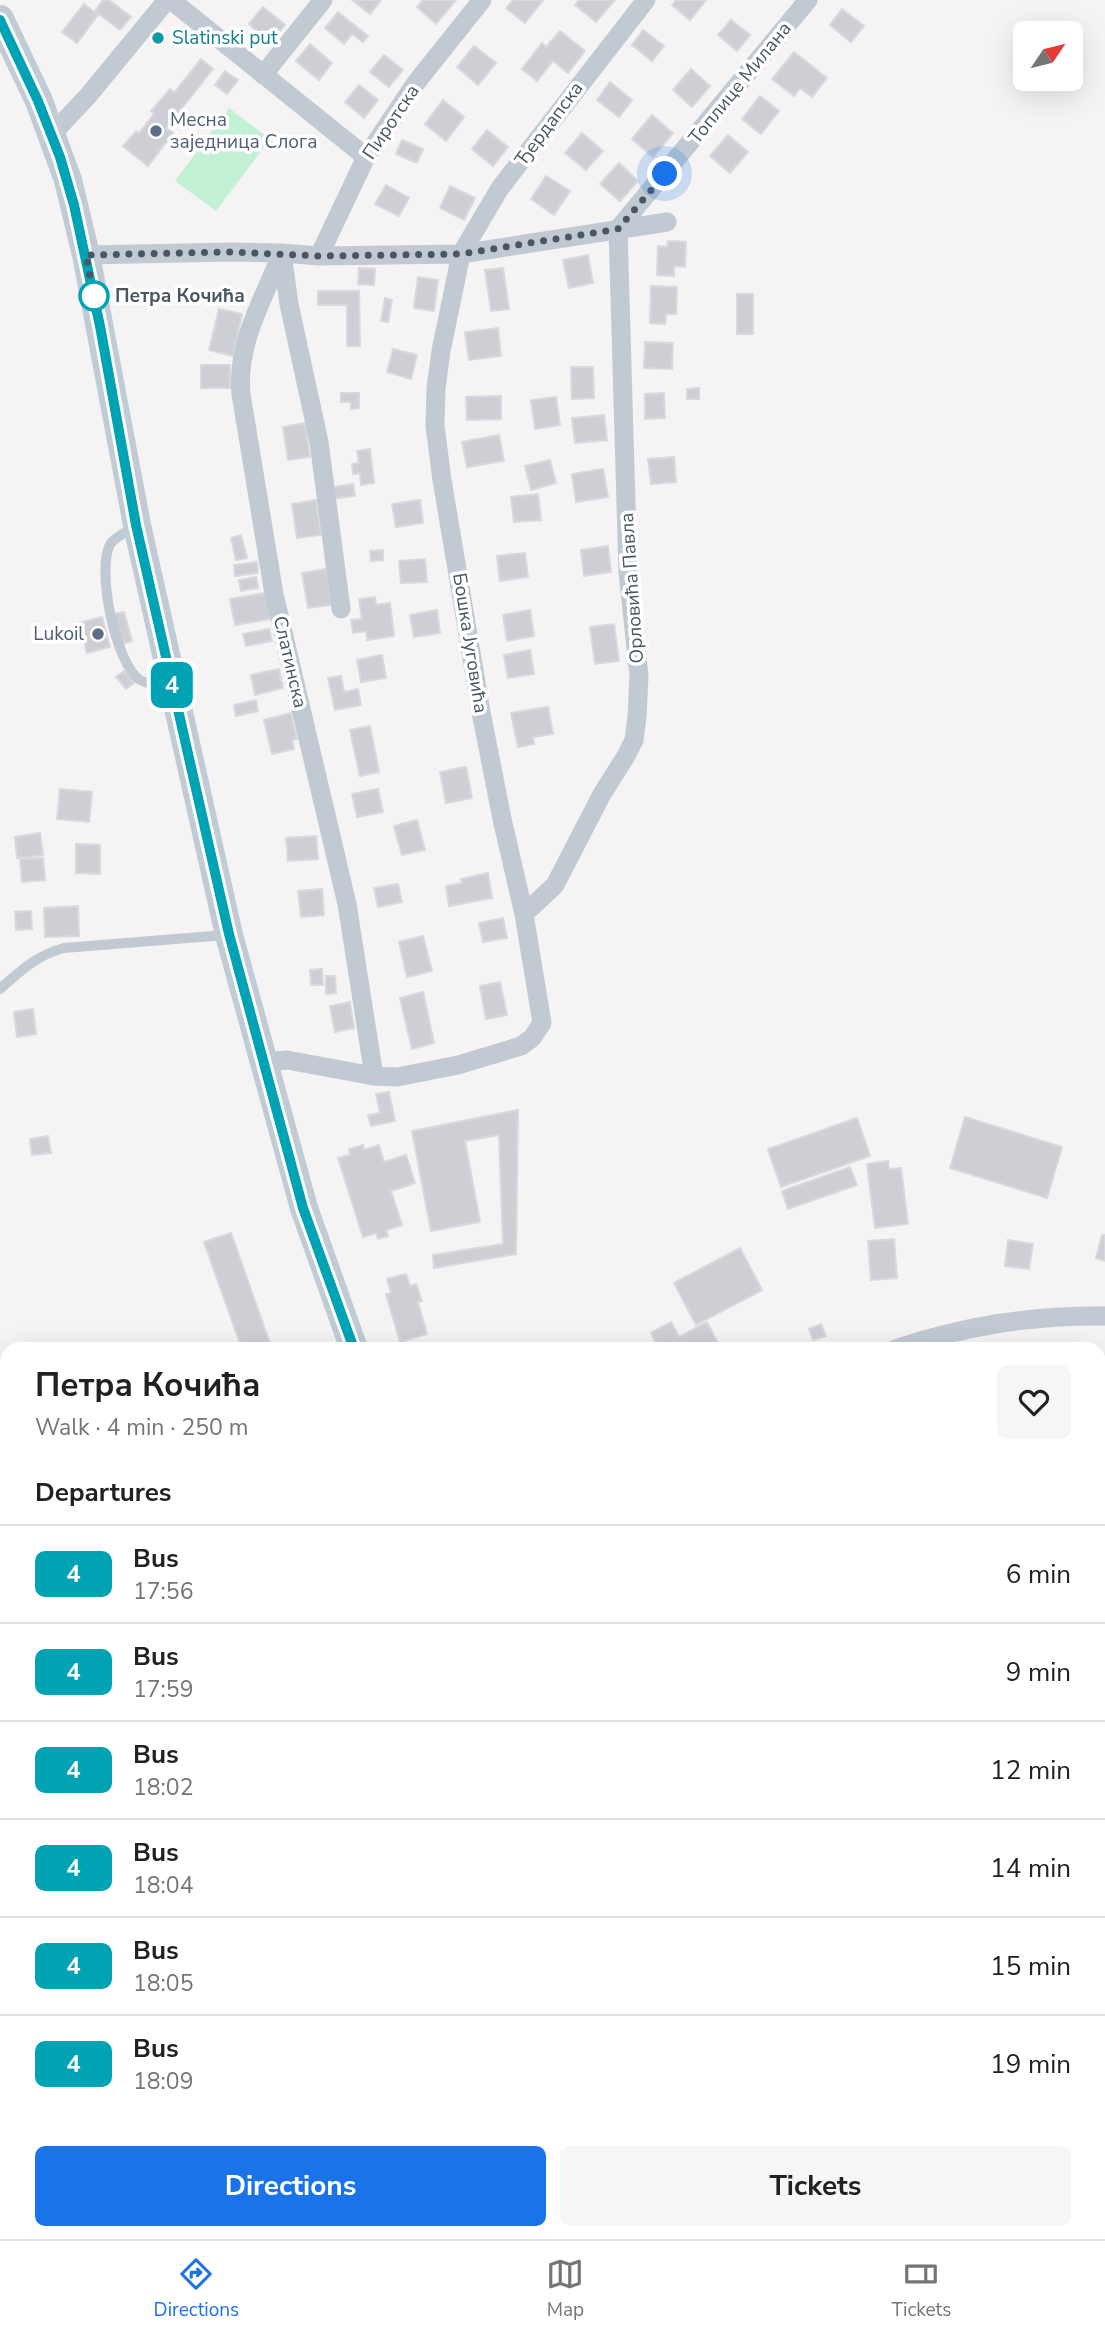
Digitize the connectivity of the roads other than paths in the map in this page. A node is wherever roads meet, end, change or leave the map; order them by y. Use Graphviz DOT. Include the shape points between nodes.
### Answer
graph roads {
  1 [pos="169,0"];
  2 [pos="323,0"];
  3 [pos="482,0"];
  4 [pos="646,0"];
  5 [pos="808,0"];
  6 [pos="0,19"];
  7 [pos="263,75"];
  8 [pos="52,135"];
  9 [pos="366,157"];
  10 [pos="667,222"];
  11 [pos="618,229"];
  12 [pos="282,253"];
  13 [pos="461,254"];
  14 [pos="86,255"];
  15 [pos="319,256"];
  16 [pos="136,525"];
  17 [pos="341,609"];
  18 [pos="173,687"];
  19 [pos="524,914"];
  20 [pos="229,934"];
  21 [pos="0,989"];
  22 [pos="264,1062"];
  23 [pos="374,1076"];
  24 [pos="1105,1316"];
  25 [pos="351,1342"];
  26 [pos="917,1342"];
  1 -- 7 [label="street"];
  1 -- 8 [label="street"];
  2 -- 7 [label="street"];
  3 -- 9 [label="street, Пиротска"];
  4 -- 13 [label="street, Ђердапска" via="500,188"];
  5 -- 11 [label="street, Топлице Милана"];
  6 -- 8 [label="main road"];
  7 -- 9 [label="street"];
  8 -- 14 [label="main road"];
  9 -- 15 [label="street, Пиротска"];
  10 -- 11 [label="street"];
  11 -- 13 [label="street"];
  11 -- 19 [label="street, Орловића Павла" via="628,572 639,676 634,740 555,885"];
  12 -- 14 [label="street"];
  12 -- 15 [label="street"];
  12 -- 17 [label="street" via="319,442"];
  12 -- 23 [label="street, Слатинска" via="244,344 241,394 274,594 347,904"];
  13 -- 15 [label="street"];
  13 -- 19 [label="street, Бошка Југовића" via="441,351 435,426 481,712"];
  14 -- 16 [label="main road"];
  16 -- 18 [label="main road"];
  16 -- 18 [label="lane" via="111,543 105,590 125,664 139,679"];
  18 -- 20 [label="main road"];
  19 -- 23 [label="street, Бошка Југовића" via="541,1014 538,1030 521,1046 458,1065 397,1077"];
  20 -- 21 [label="lane" via="64,948 45,953"];
  20 -- 22 [label="main road"];
  22 -- 23 [label="street" via="287,1060"];
  22 -- 25 [label="main road" via="303,1208"];
  24 -- 26 [label="street" via="1026,1319"];
}
